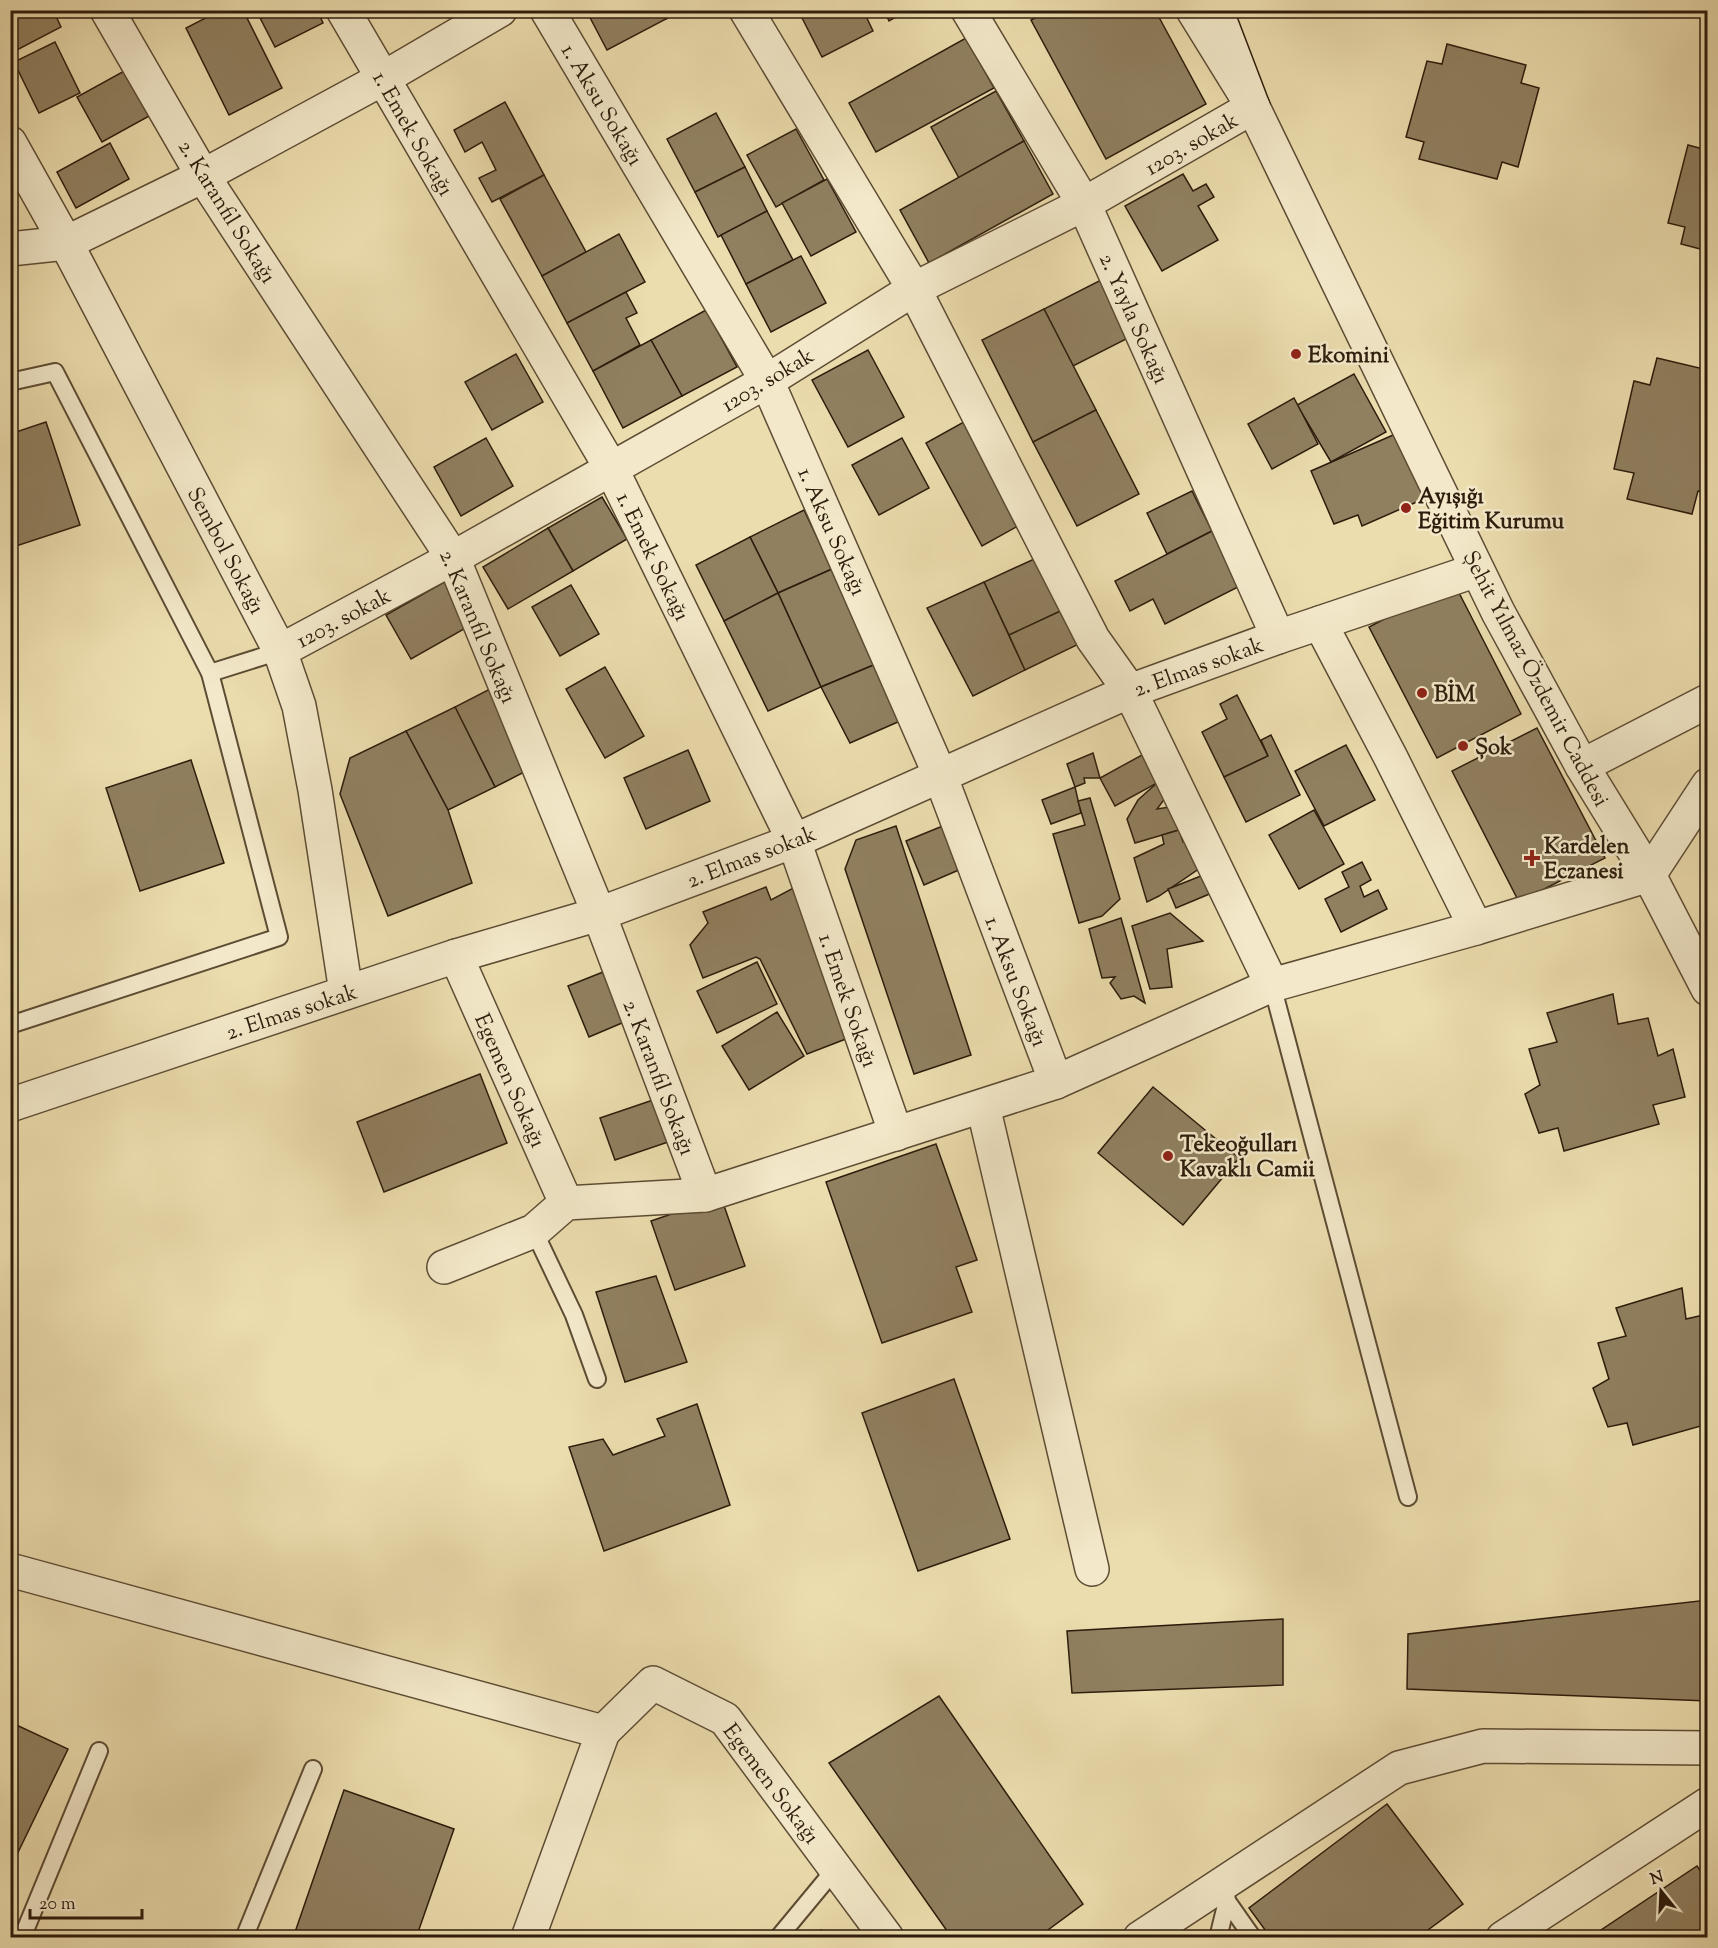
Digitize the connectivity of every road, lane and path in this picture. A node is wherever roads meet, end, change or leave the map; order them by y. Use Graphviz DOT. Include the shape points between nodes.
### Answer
graph roads {
  1 [pos="107,10"];
  2 [pos="343,10"];
  3 [pos="500,10"];
  4 [pos="547,10"];
  5 [pos="746,10"];
  6 [pos="968,10"];
  7 [pos="1193,10"];
  8 [pos="1216,10"];
  9 [pos="382,78"];
  10 [pos="1253,107"];
  11 [pos="10,143"];
  12 [pos="203,176"];
  13 [pos="1084,204"];
  14 [pos="66,243"];
  15 [pos="10,249"];
  16 [pos="914,289"];
  17 [pos="767,381"];
  18 [pos="10,382"];
  19 [pos="611,468"];
  20 [pos="453,558"];
  21 [pos="1477,570"];
  22 [pos="1320,623"];
  23 [pos="1278,637"];
  24 [pos="280,651"];
  25 [pos="210,673"];
  26 [pos="1130,691"];
  27 [pos="1707,701"];
  28 [pos="1582,766"];
  29 [pos="940,775"];
  30 [pos="1707,785"];
  31 [pos="794,841"];
  32 [pos="1649,875"];
  33 [pos="599,915"];
  34 [pos="1476,928"];
  35 [pos="456,956"];
  36 [pos="1272,985"];
  37 [pos="1707,990"];
  38 [pos="346,992"];
  39 [pos="10,1025"];
  40 [pos="1056,1082"];
  41 [pos="10,1105"];
  42 [pos="983,1106"];
  43 [pos="896,1134"];
  44 [pos="705,1195"];
  45 [pos="566,1203"];
  46 [pos="534,1231"];
  47 [pos="444,1267"];
  48 [pos="597,1379"];
  49 [pos="1408,1497"];
  50 [pos="1092,1569"];
  51 [pos="10,1570"];
  52 [pos="603,1732"];
  53 [pos="1707,1748"];
  54 [pos="99,1751"];
  55 [pos="314,1769"];
  56 [pos="1707,1804"];
  57 [pos="836,1868"];
  58 [pos="1226,1892"];
  59 [pos="22,1938"];
  60 [pos="244,1938"];
  61 [pos="528,1938"];
  62 [pos="778,1938"];
  63 [pos="886,1938"];
  64 [pos="1140,1938"];
  65 [pos="1218,1938"];
  66 [pos="1253,1938"];
  67 [pos="1503,1938"];
  1 -- 12 [label="street, 2. Karanfil Sokağı"];
  2 -- 9 [label="street, 1. Emek Sokağı"];
  3 -- 9 [label="street"];
  4 -- 17 [label="street, 1. Aksu Sokağı"];
  5 -- 16 [label="street"];
  6 -- 13 [label="street, 2. Yayla Sokağı"];
  7 -- 10 [label="street, Şehit Yılmaz Özdemir Caddesi"];
  8 -- 10 [label="street"];
  9 -- 12 [label="street"];
  9 -- 19 [label="street, 1. Emek Sokağı"];
  10 -- 13 [label="street, 1203. sokak"];
  10 -- 21 [label="street, Şehit Yılmaz Özdemir Caddesi"];
  11 -- 14 [label="street, Sembol Sokağı"];
  12 -- 14 [label="street"];
  12 -- 20 [label="street, 2. Karanfil Sokağı"];
  13 -- 16 [label="street, 1203. sokak"];
  13 -- 23 [label="street, 2. Yayla Sokağı"];
  14 -- 15 [label="street"];
  14 -- 24 [label="street, Sembol Sokağı"];
  16 -- 17 [label="street, 1203. sokak"];
  16 -- 26 [label="street" via="1094,639"];
  17 -- 19 [label="street, 1203. sokak"];
  17 -- 29 [label="street, 1. Aksu Sokağı"];
  18 -- 25 [label="lane" via="55,372"];
  19 -- 20 [label="street, 1203. sokak"];
  19 -- 31 [label="street, 1. Emek Sokağı"];
  20 -- 24 [label="street, 1203. sokak"];
  20 -- 33 [label="street, 2. Karanfil Sokağı"];
  21 -- 22 [label="street, 2. Elmas sokak"];
  21 -- 28 [label="street, Şehit Yılmaz Özdemir Caddesi"];
  22 -- 23 [label="street, 2. Elmas sokak"];
  22 -- 34 [label="street"];
  23 -- 26 [label="street, 2. Elmas sokak"];
  24 -- 25 [label="lane"];
  24 -- 38 [label="street, Sembol Sokağı" via="301,716"];
  25 -- 39 [label="lane" via="279,937"];
  26 -- 29 [label="street, 2. Elmas sokak"];
  26 -- 36 [label="street"];
  27 -- 28 [label="street"];
  28 -- 32 [label="street, Şehit Yılmaz Özdemir Caddesi"];
  29 -- 31 [label="street, 2. Elmas sokak"];
  29 -- 40 [label="street, 1. Aksu Sokağı"];
  30 -- 32 [label="street"];
  31 -- 33 [label="street, 2. Elmas sokak"];
  31 -- 43 [label="street, 1. Emek Sokağı"];
  32 -- 34 [label="street"];
  32 -- 37 [label="street, Şehit Yılmaz Özdemir Caddesi"];
  33 -- 35 [label="street, 2. Elmas sokak"];
  33 -- 44 [label="street, 2. Karanfil Sokağı"];
  34 -- 36 [label="street"];
  35 -- 38 [label="street, 2. Elmas sokak"];
  35 -- 45 [label="street, Egemen Sokağı"];
  36 -- 40 [label="street"];
  36 -- 49 [label="lane"];
  38 -- 41 [label="street, 2. Elmas sokak"];
  40 -- 42 [label="street"];
  42 -- 43 [label="street"];
  42 -- 50 [label="street"];
  43 -- 44 [label="street"];
  44 -- 45 [label="street"];
  45 -- 46 [label="street"];
  46 -- 47 [label="street"];
  46 -- 48 [label="lane" via="565,1295"];
  51 -- 52 [label="street"];
  52 -- 57 [label="street, Egemen Sokağı" via="653,1683 725,1719"];
  52 -- 61 [label="street"];
  53 -- 58 [label="street" via="1483,1746 1399,1768"];
  54 -- 59 [label="lane"];
  55 -- 60 [label="lane"];
  56 -- 67 [label="street"];
  57 -- 62 [label="lane"];
  57 -- 63 [label="street, Egemen Sokağı"];
  58 -- 64 [label="street"];
  58 -- 65 [label="lane"];
  58 -- 66 [label="lane"];
}
